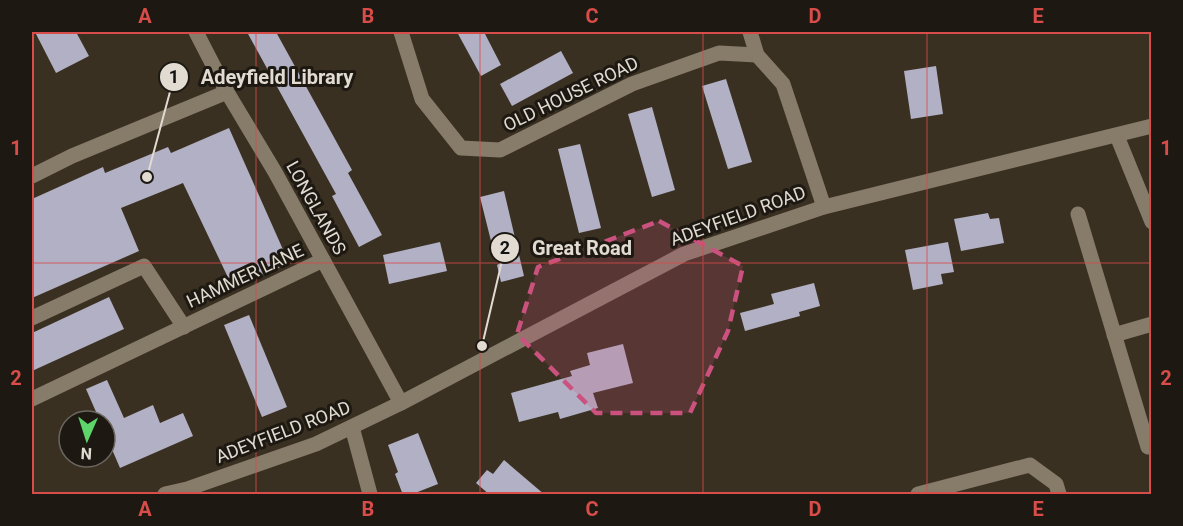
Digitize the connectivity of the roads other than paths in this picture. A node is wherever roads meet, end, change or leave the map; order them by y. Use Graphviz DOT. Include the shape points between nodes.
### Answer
graph roads {
  1 [pos="196,32"];
  2 [pos="401,32"];
  3 [pos="750,32"];
  4 [pos="757,55"];
  5 [pos="227,92"];
  6 [pos="1152,126"];
  7 [pos="1117,136"];
  8 [pos="32,176"];
  9 [pos="824,207"];
  10 [pos="1078,214"];
  11 [pos="1152,222"];
  12 [pos="323,260"];
  13 [pos="32,318"];
  14 [pos="1152,324"];
  15 [pos="184,327"];
  16 [pos="1114,335"];
  17 [pos="32,399"];
  18 [pos="402,404"];
  19 [pos="352,427"];
  20 [pos="1148,447"];
  21 [pos="165,495"];
  22 [pos="370,495"];
  23 [pos="918,495"];
  24 [pos="1059,495"];
  1 -- 5 [label="street, LONGLANDS"];
  2 -- 4 [label="street, OLD HOUSE ROAD" via="422,99 460,148 500,150 632,84 719,53"];
  3 -- 4 [label="street"];
  4 -- 9 [label="street" via="783,84"];
  5 -- 8 [label="street"];
  5 -- 12 [label="street, LONGLANDS"];
  6 -- 7 [label="street, ADEYFIELD ROAD"];
  7 -- 9 [label="street, ADEYFIELD ROAD"];
  7 -- 11 [label="street"];
  9 -- 18 [label="street, ADEYFIELD ROAD" via="684,254"];
  10 -- 16 [label="street"];
  12 -- 15 [label="street, HAMMER LANE"];
  12 -- 18 [label="street, LONGLANDS"];
  13 -- 15 [label="street, HAMMER LANE" via="144,266"];
  14 -- 16 [label="street"];
  15 -- 17 [label="street, HAMMER LANE"];
  16 -- 20 [label="street"];
  18 -- 19 [label="street, ADEYFIELD ROAD"];
  19 -- 21 [label="street, ADEYFIELD ROAD" via="316,444"];
  19 -- 22 [label="street"];
  23 -- 24 [label="street" via="1030,465 1056,484"];
}
